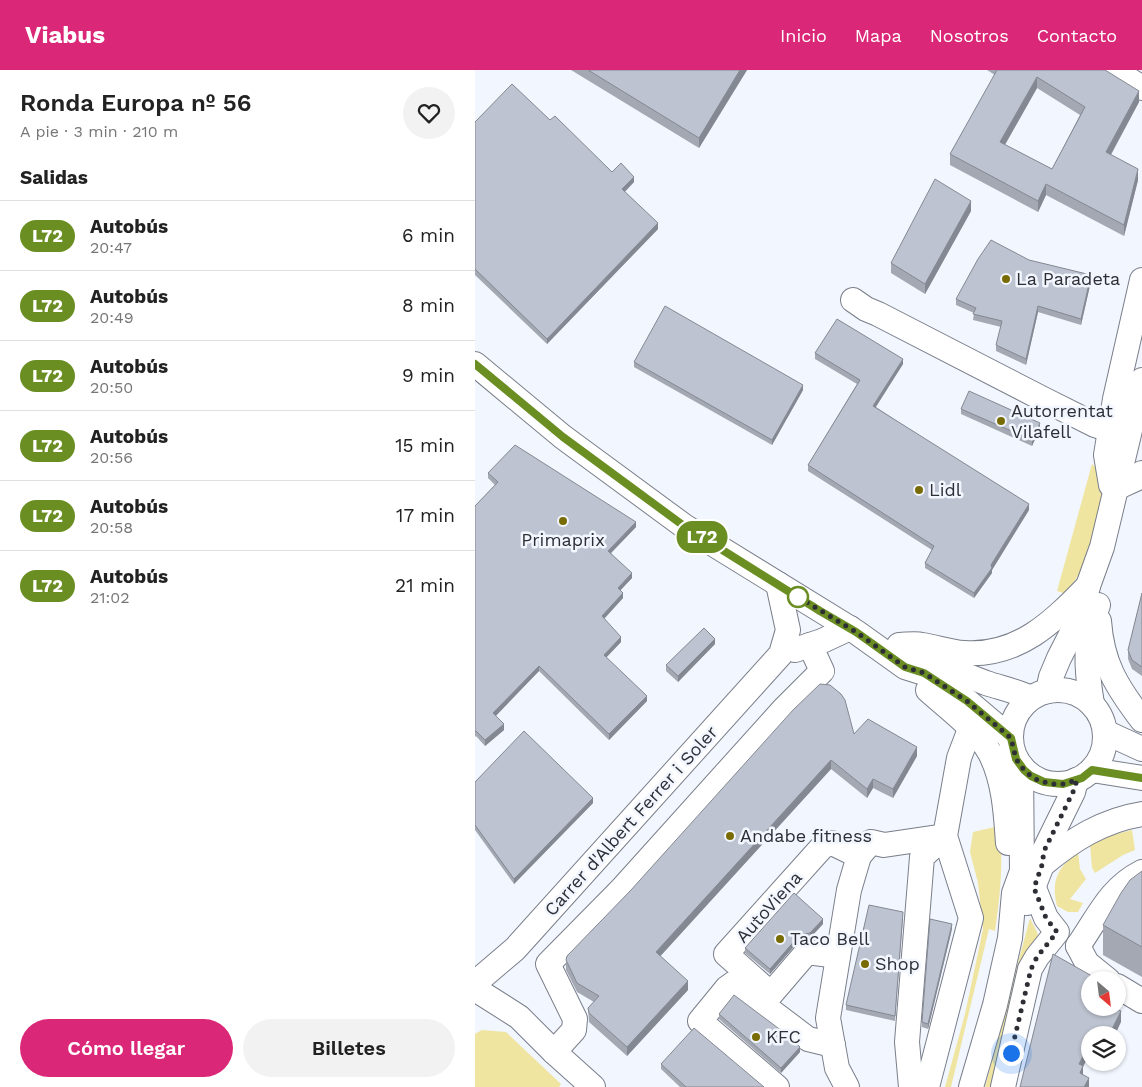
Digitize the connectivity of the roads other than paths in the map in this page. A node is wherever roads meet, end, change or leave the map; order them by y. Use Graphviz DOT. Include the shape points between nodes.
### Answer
graph roads {
  1 [pos="1114,70"];
  2 [pos="1142,88"];
  3 [pos="1142,280"];
  4 [pos="853,300"];
  5 [pos="475,364"];
  6 [pos="1142,380"];
  7 [pos="1111,430"];
  8 [pos="1142,473"];
  9 [pos="1114,495"];
  10 [pos="778,584"];
  11 [pos="1094,594"];
  12 [pos="853,630"];
  13 [pos="810,645"];
  14 [pos="899,645"];
  15 [pos="781,654"];
  16 [pos="905,667"];
  17 [pos="1039,694"];
  18 [pos="1093,704"];
  19 [pos="1142,720"];
  20 [pos="970,729"];
  21 [pos="1105,732"];
  22 [pos="1011,738"];
  23 [pos="1142,749"];
  24 [pos="1021,766"];
  25 [pos="1084,775"];
  26 [pos="1142,778"];
  27 [pos="1142,814"];
  28 [pos="945,836"];
  29 [pos="859,856"];
  30 [pos="1042,865"];
  31 [pos="1142,872"];
  32 [pos="1024,891"];
  33 [pos="1057,932"];
  34 [pos="1078,946"];
  35 [pos="838,956"];
  36 [pos="1097,971"];
  37 [pos="475,983"];
  38 [pos="475,989"];
  39 [pos="1126,991"];
  40 [pos="1142,1001"];
  41 [pos="833,1045"];
  42 [pos="554,1052"];
  43 [pos="581,1083"];
  44 [pos="777,1087"];
  45 [pos="847,1087"];
  46 [pos="911,1087"];
  47 [pos="927,1087"];
  48 [pos="971,1087"];
  49 [pos="1003,1087"];
  1 -- 2 [label="street"];
  3 -- 7 [label="street"];
  4 -- 7 [label="street" via="1053,404"];
  5 -- 10 [label="street" via="563,437 641,495 684,526"];
  6 -- 9 [label="street"];
  7 -- 9 [label="street" via="1107,455"];
  8 -- 9 [label="street"];
  9 -- 11 [label="street"];
  10 -- 12 [label="street"];
  10 -- 15 [label="street, Carrer d'Albert Ferrer i Soler" via="788,630"];
  11 -- 14 [label="street" via="1024,641 1003,648 964,653 921,644"];
  11 -- 17 [label="street"];
  11 -- 18 [label="street" via="1087,660"];
  11 -- 19 [label="street" via="1109,671"];
  12 -- 13 [label="street"];
  12 -- 14 [label="street"];
  12 -- 16 [label="street"];
  13 -- 15 [label="street"];
  13 -- 42 [label="street" via="822,671 621,890 548,964 575,1019 574,1030"];
  14 -- 17 [label="street" via="954,671 999,687"];
  15 -- 37 [label="street, Carrer d'Albert Ferrer i Soler" via="515,949"];
  16 -- 20 [label="street"];
  16 -- 22 [label="street" via="943,684"];
  17 -- 18 [label="street" via="1061,690 1074,692"];
  17 -- 22 [label="street" via="1022,706 1015,716"];
  18 -- 21 [label="street"];
  20 -- 28 [label="street" via="959,758"];
  20 -- 32 [label="street" via="989,751 997,768 1006,818 1010,879"];
  21 -- 23 [label="street"];
  21 -- 25 [label="street" via="1100,759"];
  22 -- 24 [label="street"];
  24 -- 25 [label="street" via="1044,782 1063,784"];
  24 -- 32 [label="street"];
  25 -- 26 [label="street"];
  25 -- 30 [label="street" via="1044,851"];
  27 -- 30 [label="street" via="1092,829"];
  28 -- 29 [label="street" via="884,846 871,842"];
  28 -- 46 [label="street" via="922,857 907,1042"];
  28 -- 47 [label="street" via="971,918"];
  29 -- 35 [label="street" via="849,890"];
  29 -- 35 [label="street, AutoViena" via="832,843 823,846 726,954 771,994 807,952"];
  30 -- 32 [label="street"];
  31 -- 34 [label="street" via="1119,886"];
  32 -- 33 [label="street"];
  32 -- 48 [label="street"];
  33 -- 34 [label="street"];
  33 -- 49 [label="street" via="1031,969"];
  34 -- 36 [label="street" via="1087,963"];
  35 -- 41 [label="street" via="828,1018"];
  38 -- 42 [label="street" via="519,1018"];
  39 -- 40 [label="street"];
  41 -- 44 [label="street" via="808,1039 734,983 727,988 700,1021"];
  41 -- 45 [label="street" via="837,1068"];
  42 -- 43 [label="street"];
}
